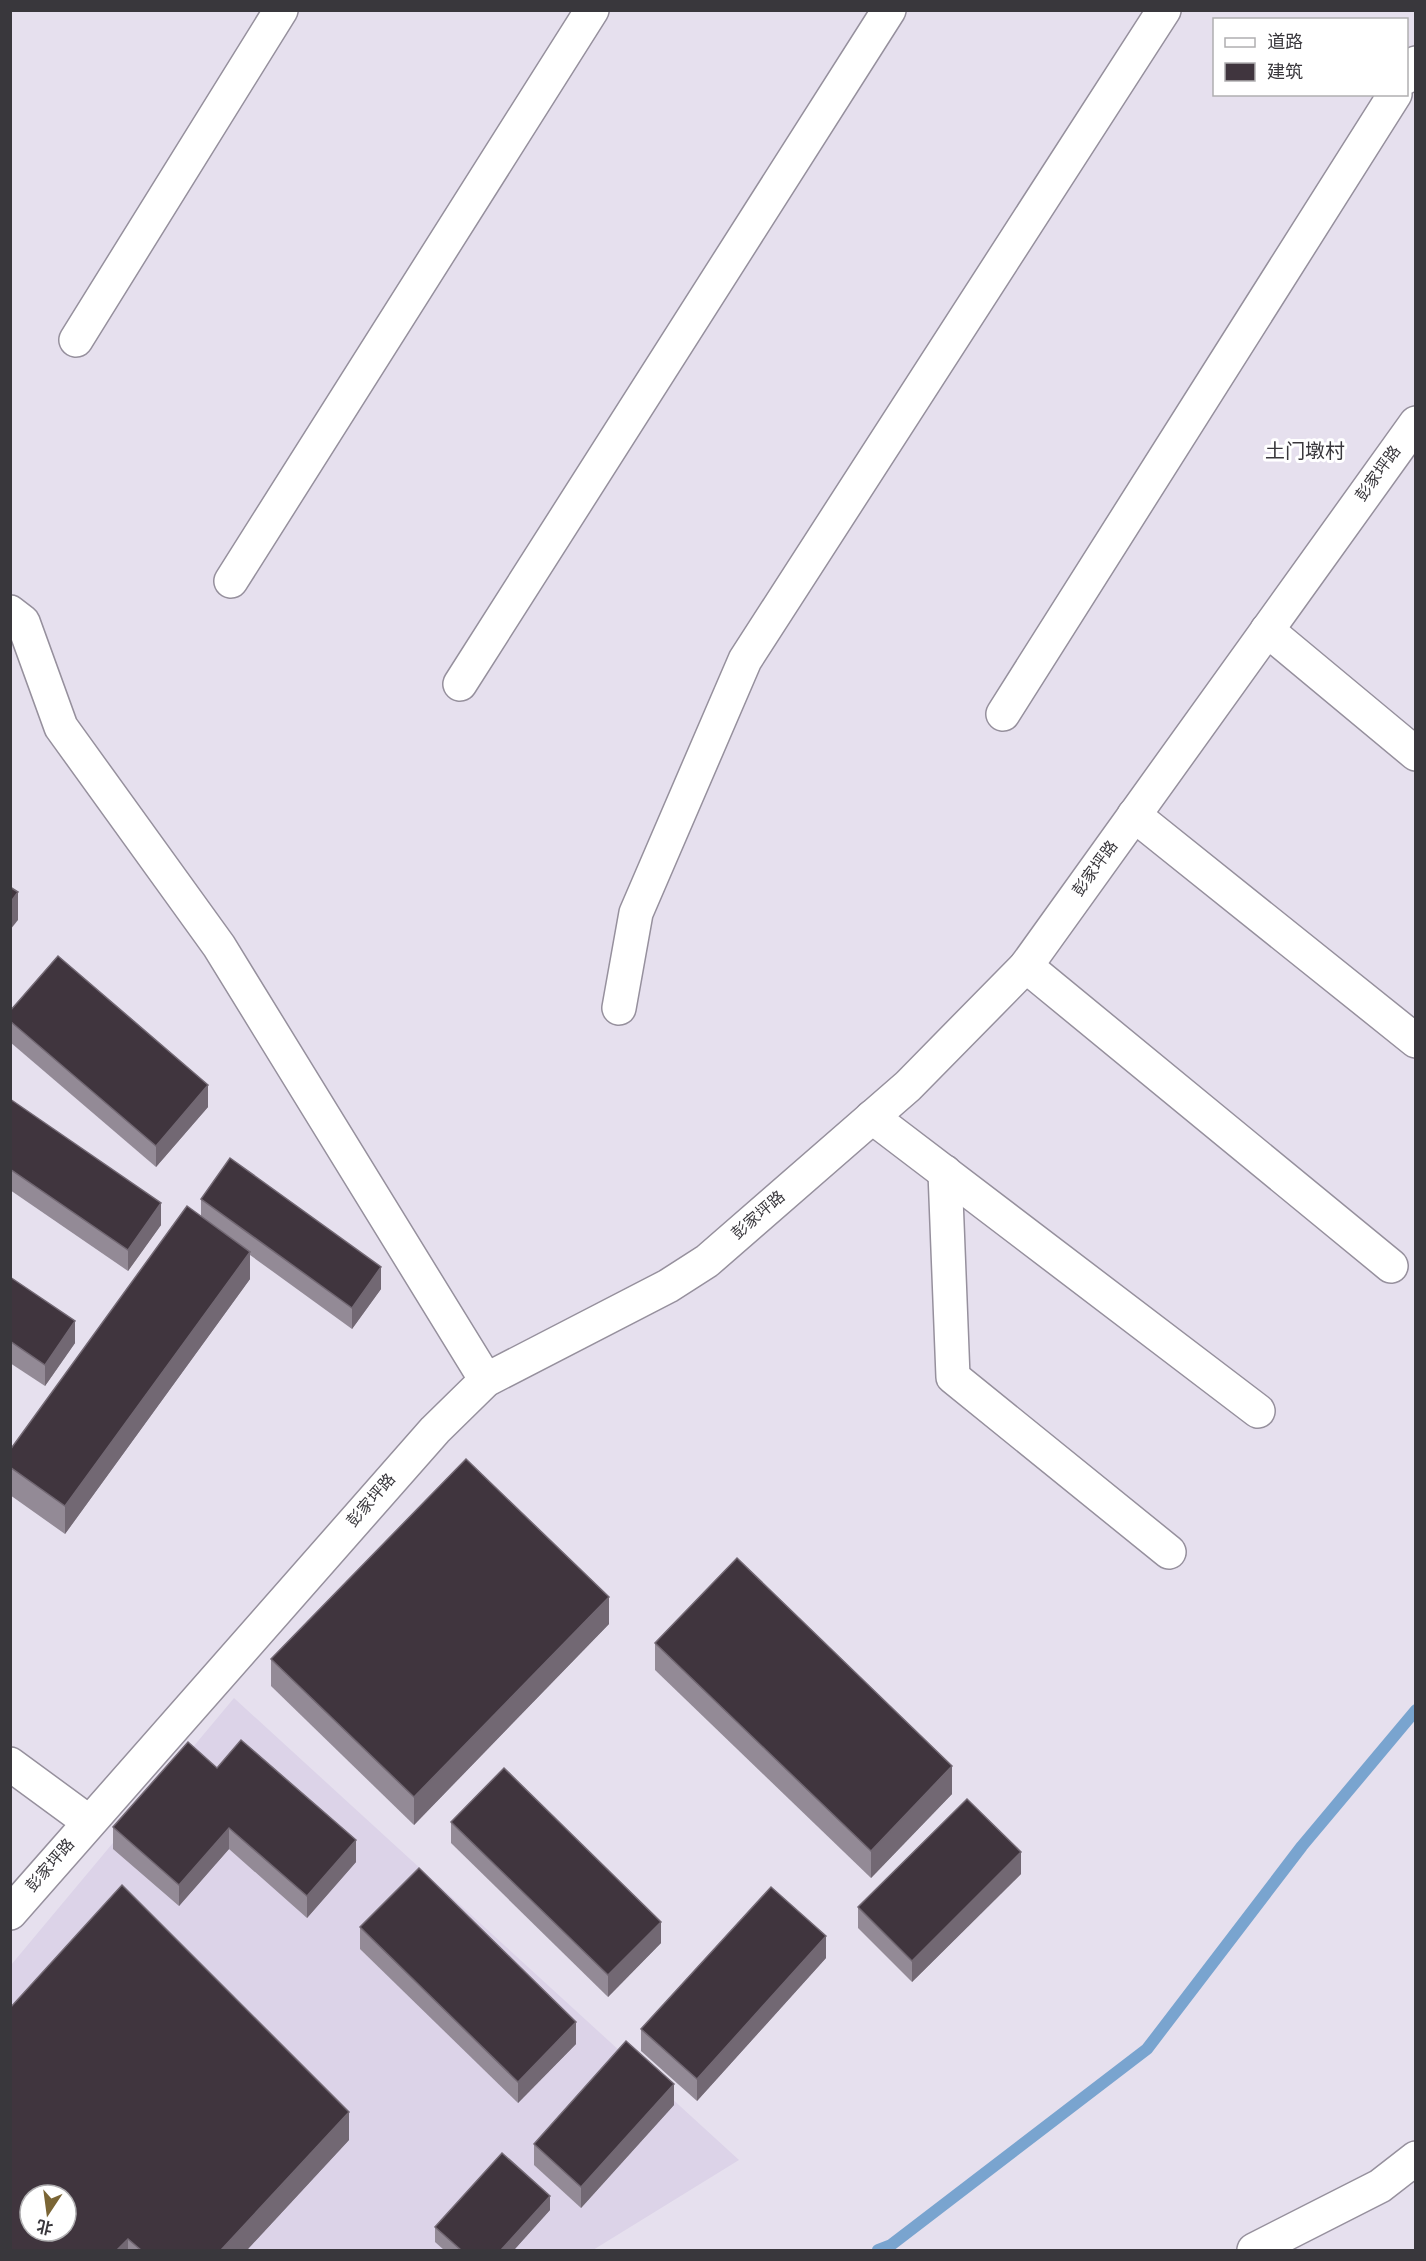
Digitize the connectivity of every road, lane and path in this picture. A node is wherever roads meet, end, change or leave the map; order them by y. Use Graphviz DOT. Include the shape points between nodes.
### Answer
graph roads {
  1 [pos="281,10"];
  2 [pos="591,10"];
  3 [pos="889,10"];
  4 [pos="1164,10"];
  5 [pos="1394,96"];
  6 [pos="76,340"];
  7 [pos="1410,441"];
  8 [pos="231,581"];
  9 [pos="10,612"];
  10 [pos="1267,630"];
  11 [pos="460,684"];
  12 [pos="1003,714"];
  13 [pos="1416,754"];
  14 [pos="1134,815"];
  15 [pos="1026,966"];
  16 [pos="619,1008"];
  17 [pos="1416,1041"];
  18 [pos="872,1117"];
  19 [pos="945,1172"];
  20 [pos="1391,1266"];
  21 [pos="486,1380"];
  22 [pos="1258,1411"];
  23 [pos="1169,1552"];
  24 [pos="10,1764"];
  25 [pos="89,1822"];
  26 [pos="10,1913"];
  27 [pos="1416,2158"];
  28 [pos="1254,2250"];
  1 -- 6 [label="street"];
  2 -- 8 [label="street"];
  3 -- 11 [label="street"];
  4 -- 16 [label="street" via="745,660 636,913"];
  5 -- 12 [label="street"];
  7 -- 10 [label="street, 彭家坪路"];
  9 -- 21 [label="street" via="23,622 61,727 219,946"];
  10 -- 13 [label="street"];
  10 -- 14 [label="street, 彭家坪路"];
  14 -- 15 [label="street, 彭家坪路"];
  14 -- 17 [label="street"];
  15 -- 18 [label="street, 彭家坪路" via="908,1086"];
  15 -- 20 [label="street"];
  18 -- 19 [label="street"];
  18 -- 21 [label="street, 彭家坪路" via="707,1261 668,1286"];
  19 -- 22 [label="street"];
  19 -- 23 [label="street" via="953,1377"];
  21 -- 25 [label="street, 彭家坪路" via="435,1430"];
  24 -- 25 [label="street"];
  25 -- 26 [label="street, 彭家坪路"];
  27 -- 28 [label="street" via="1380,2186"];
}
